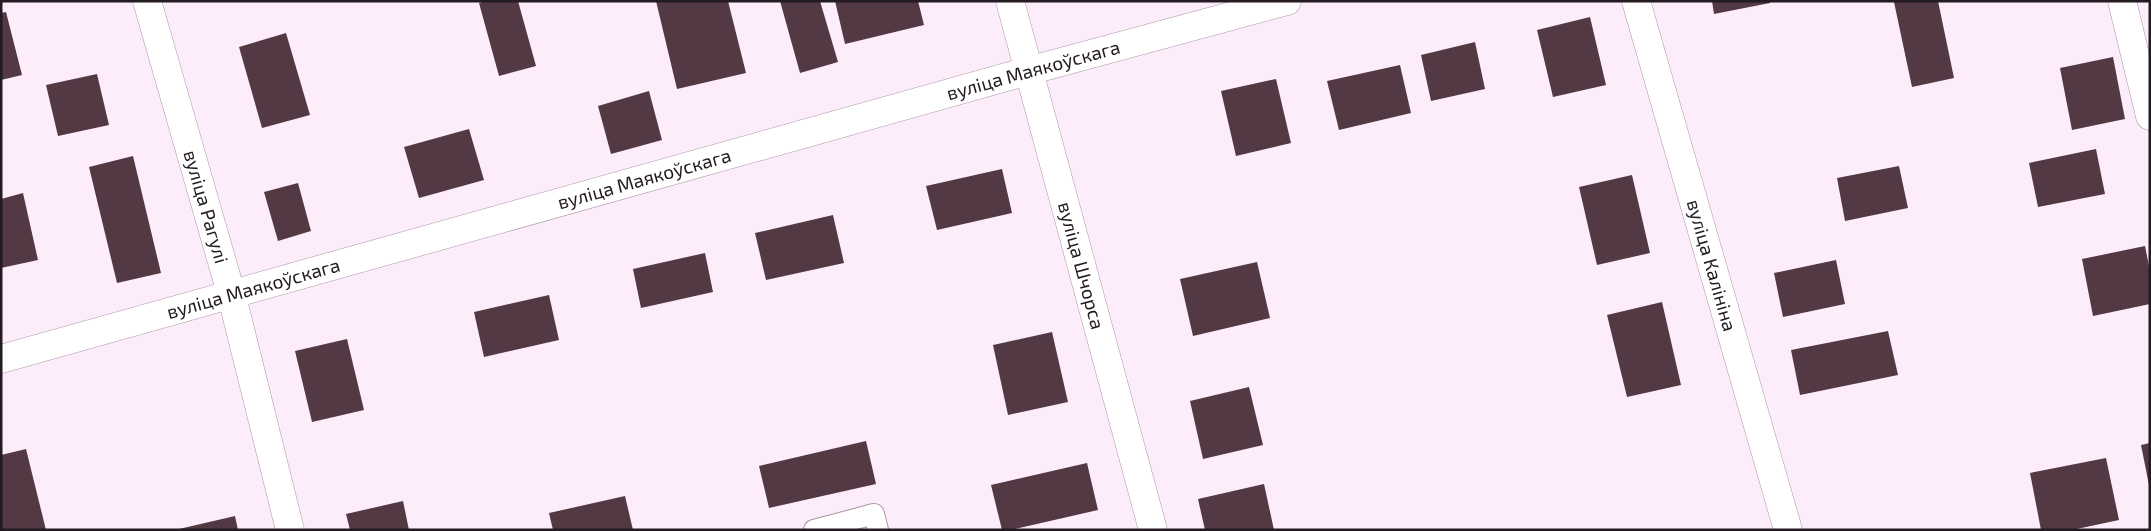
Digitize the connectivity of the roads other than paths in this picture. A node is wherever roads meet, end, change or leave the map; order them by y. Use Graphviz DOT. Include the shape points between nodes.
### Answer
graph roads {
  1 [pos="147,1"];
  2 [pos="1010,1"];
  3 [pos="1287,1"];
  4 [pos="1636,1"];
  5 [pos="2122,1"];
  6 [pos="1028,71"];
  7 [pos="2150,116"];
  8 [pos="231,294"];
  9 [pos="1,359"];
  10 [pos="290,530"];
  11 [pos="814,530"];
  12 [pos="878,530"];
  13 [pos="1153,530"];
  14 [pos="1788,530"];
  1 -- 8 [label="street, вуліца Рагулі"];
  2 -- 6 [label="street, вуліца Шчорса"];
  3 -- 6 [label="street, вуліца Маякоўскага"];
  4 -- 14 [label="street, вуліца Калініна"];
  5 -- 7 [label="street"];
  6 -- 8 [label="street, вуліца Маякоўскага"];
  6 -- 13 [label="street, вуліца Шчорса"];
  8 -- 9 [label="street, вуліца Маякоўскага"];
  8 -- 10 [label="street, вуліца Рагулі"];
  11 -- 12 [label="lane" via="874,514"];
}
